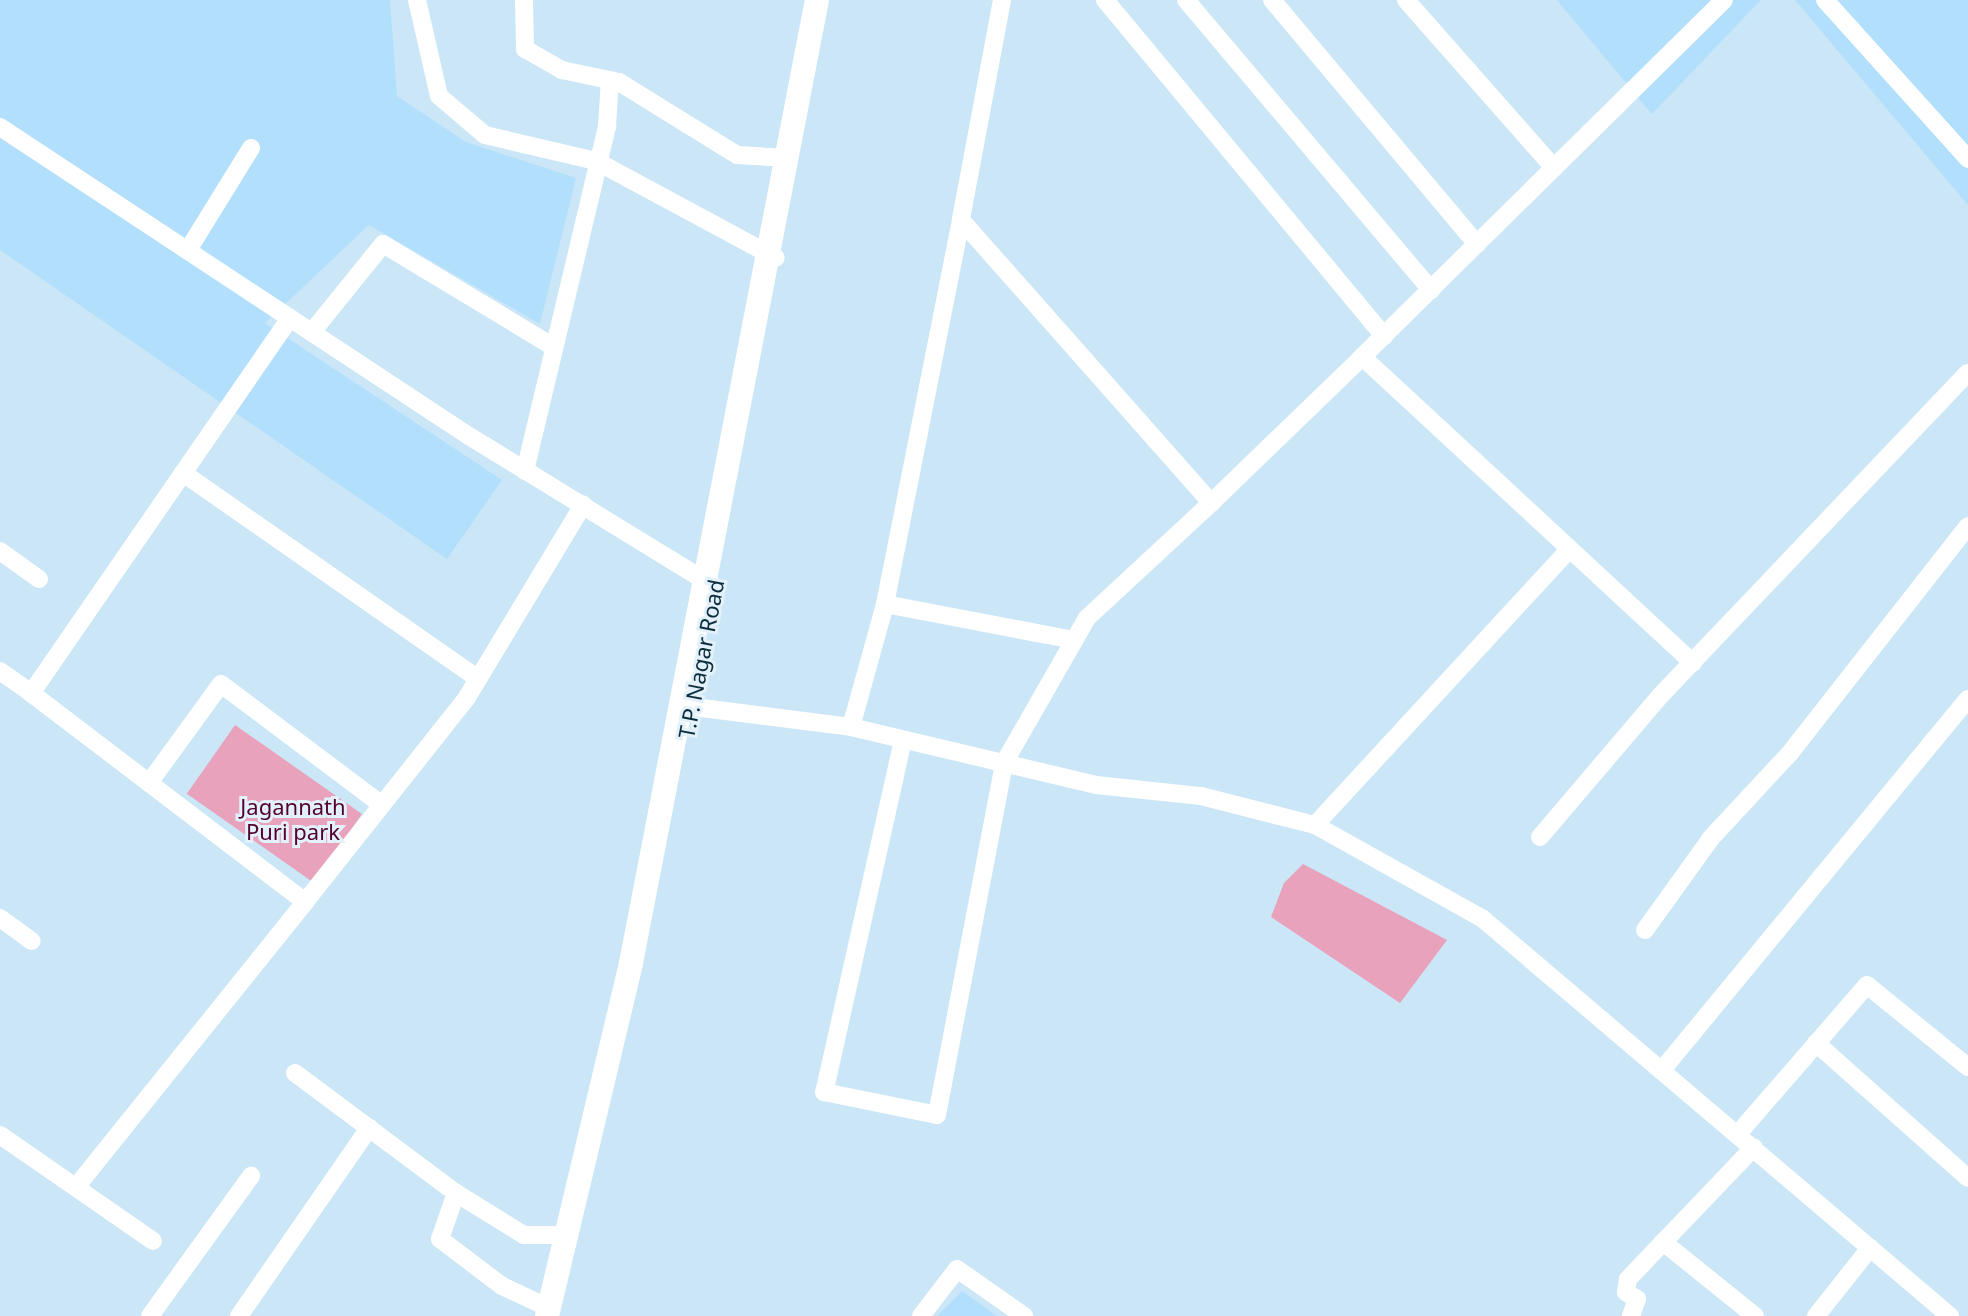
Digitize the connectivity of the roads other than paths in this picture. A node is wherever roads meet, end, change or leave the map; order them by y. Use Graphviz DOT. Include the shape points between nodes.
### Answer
graph roads {
  1 [pos="417,0"];
  2 [pos="524,0"];
  3 [pos="817,0"];
  4 [pos="829,0"];
  5 [pos="1002,0"];
  6 [pos="1105,0"];
  7 [pos="1186,0"];
  8 [pos="1272,0"];
  9 [pos="1406,0"];
  10 [pos="1724,0"];
  11 [pos="1828,1"];
  12 [pos="610,80"];
  13 [pos="0,127"];
  14 [pos="251,148"];
  15 [pos="787,158"];
  16 [pos="1968,159"];
  17 [pos="596,161"];
  18 [pos="1554,168"];
  19 [pos="961,220"];
  20 [pos="1477,244"];
  21 [pos="188,250"];
  22 [pos="774,256"];
  23 [pos="1431,290"];
  24 [pos="290,318"];
  25 [pos="312,332"];
  26 [pos="1384,336"];
  27 [pos="554,347"];
  28 [pos="1362,357"];
  29 [pos="1968,373"];
  30 [pos="525,471"];
  31 [pos="183,473"];
  32 [pos="1211,503"];
  33 [pos="583,505"];
  34 [pos="1968,526"];
  35 [pos="1569,550"];
  36 [pos="0,551"];
  37 [pos="39,579"];
  38 [pos="708,582"];
  39 [pos="885,604"];
  40 [pos="1074,640"];
  41 [pos="1693,663"];
  42 [pos="0,671"];
  43 [pos="478,679"];
  44 [pos="31,693"];
  45 [pos="1968,699"];
  46 [pos="685,707"];
  47 [pos="851,727"];
  48 [pos="903,740"];
  49 [pos="1004,763"];
  50 [pos="149,783"];
  51 [pos="382,805"];
  52 [pos="1315,825"];
  53 [pos="1540,837"];
  54 [pos="305,902"];
  55 [pos="0,918"];
  56 [pos="1645,930"];
  57 [pos="32,941"];
  58 [pos="1816,1043"];
  59 [pos="1968,1067"];
  60 [pos="1662,1070"];
  61 [pos="295,1073"];
  62 [pos="369,1128"];
  63 [pos="0,1135"];
  64 [pos="1737,1135"];
  65 [pos="1754,1147"];
  66 [pos="251,1176"];
  67 [pos="1968,1178"];
  68 [pos="76,1187"];
  69 [pos="456,1193"];
  70 [pos="569,1235"];
  71 [pos="153,1241"];
  72 [pos="1663,1242"];
  73 [pos="1870,1248"];
  74 [pos="552,1313"];
  75 [pos="150,1316"];
  76 [pos="239,1316"];
  77 [pos="921,1316"];
  78 [pos="1024,1316"];
  79 [pos="1631,1316"];
  80 [pos="1755,1316"];
  81 [pos="1816,1316"];
  82 [pos="1950,1316"];
  1 -- 17 [label="street" via="439,96 485,135"];
  2 -- 12 [label="street" via="525,49 562,70"];
  3 -- 15 [label="main road"];
  4 -- 22 [label="main road, T.P. Nagar Road"];
  5 -- 19 [label="street"];
  6 -- 26 [label="street"];
  7 -- 23 [label="street"];
  8 -- 20 [label="street"];
  9 -- 18 [label="street"];
  10 -- 18 [label="street"];
  11 -- 16 [label="street"];
  12 -- 15 [label="street" via="737,155"];
  12 -- 17 [label="street"];
  13 -- 21 [label="street"];
  14 -- 21 [label="street"];
  15 -- 22 [label="main road"];
  17 -- 22 [label="street"];
  17 -- 27 [label="street"];
  18 -- 20 [label="street"];
  19 -- 32 [label="street"];
  19 -- 39 [label="street"];
  20 -- 23 [label="street"];
  21 -- 24 [label="street"];
  22 -- 38 [label="main road, T.P. Nagar Road"];
  23 -- 26 [label="street"];
  24 -- 25 [label="street"];
  24 -- 31 [label="street"];
  25 -- 27 [label="street" via="383,244"];
  25 -- 30 [label="street"];
  26 -- 28 [label="street"];
  27 -- 30 [label="street"];
  28 -- 32 [label="street"];
  28 -- 35 [label="street"];
  29 -- 41 [label="street"];
  30 -- 33 [label="street"];
  31 -- 43 [label="street"];
  31 -- 44 [label="street"];
  32 -- 40 [label="street" via="1087,618"];
  33 -- 38 [label="street"];
  33 -- 43 [label="street"];
  34 -- 56 [label="street" via="1790,753 1711,838"];
  35 -- 41 [label="street"];
  35 -- 52 [label="street"];
  36 -- 37 [label="street"];
  38 -- 46 [label="main road, T.P. Nagar Road"];
  39 -- 40 [label="street"];
  39 -- 47 [label="street"];
  40 -- 49 [label="street"];
  41 -- 53 [label="street"];
  42 -- 44 [label="street"];
  43 -- 51 [label="street"];
  44 -- 50 [label="street"];
  45 -- 60 [label="street"];
  46 -- 47 [label="street"];
  46 -- 70 [label="main road"];
  46 -- 74 [label="main road, T.P. Nagar Road" via="651,929"];
  47 -- 48 [label="street"];
  48 -- 49 [label="street"];
  48 -- 49 [label="street" via="824,1092 937,1115"];
  49 -- 52 [label="street" via="1096,785 1201,796"];
  50 -- 51 [label="street" via="221,684"];
  50 -- 54 [label="street"];
  51 -- 54 [label="street"];
  52 -- 60 [label="street" via="1483,919"];
  54 -- 68 [label="street"];
  55 -- 57 [label="street"];
  58 -- 59 [label="street" via="1867,985"];
  58 -- 64 [label="street"];
  58 -- 67 [label="street"];
  60 -- 64 [label="street"];
  61 -- 62 [label="street"];
  62 -- 69 [label="street"];
  62 -- 76 [label="street"];
  63 -- 68 [label="street"];
  64 -- 65 [label="street"];
  65 -- 72 [label="street"];
  65 -- 73 [label="street"];
  66 -- 75 [label="street"];
  68 -- 71 [label="street"];
  69 -- 70 [label="street" via="524,1235"];
  69 -- 74 [label="street" via="440,1239 502,1286"];
  70 -- 74 [label="main road"];
  72 -- 79 [label="street" via="1628,1279 1626,1292 1637,1299"];
  72 -- 80 [label="street"];
  73 -- 81 [label="street"];
  73 -- 82 [label="street"];
  77 -- 78 [label="street" via="957,1269"];
}
